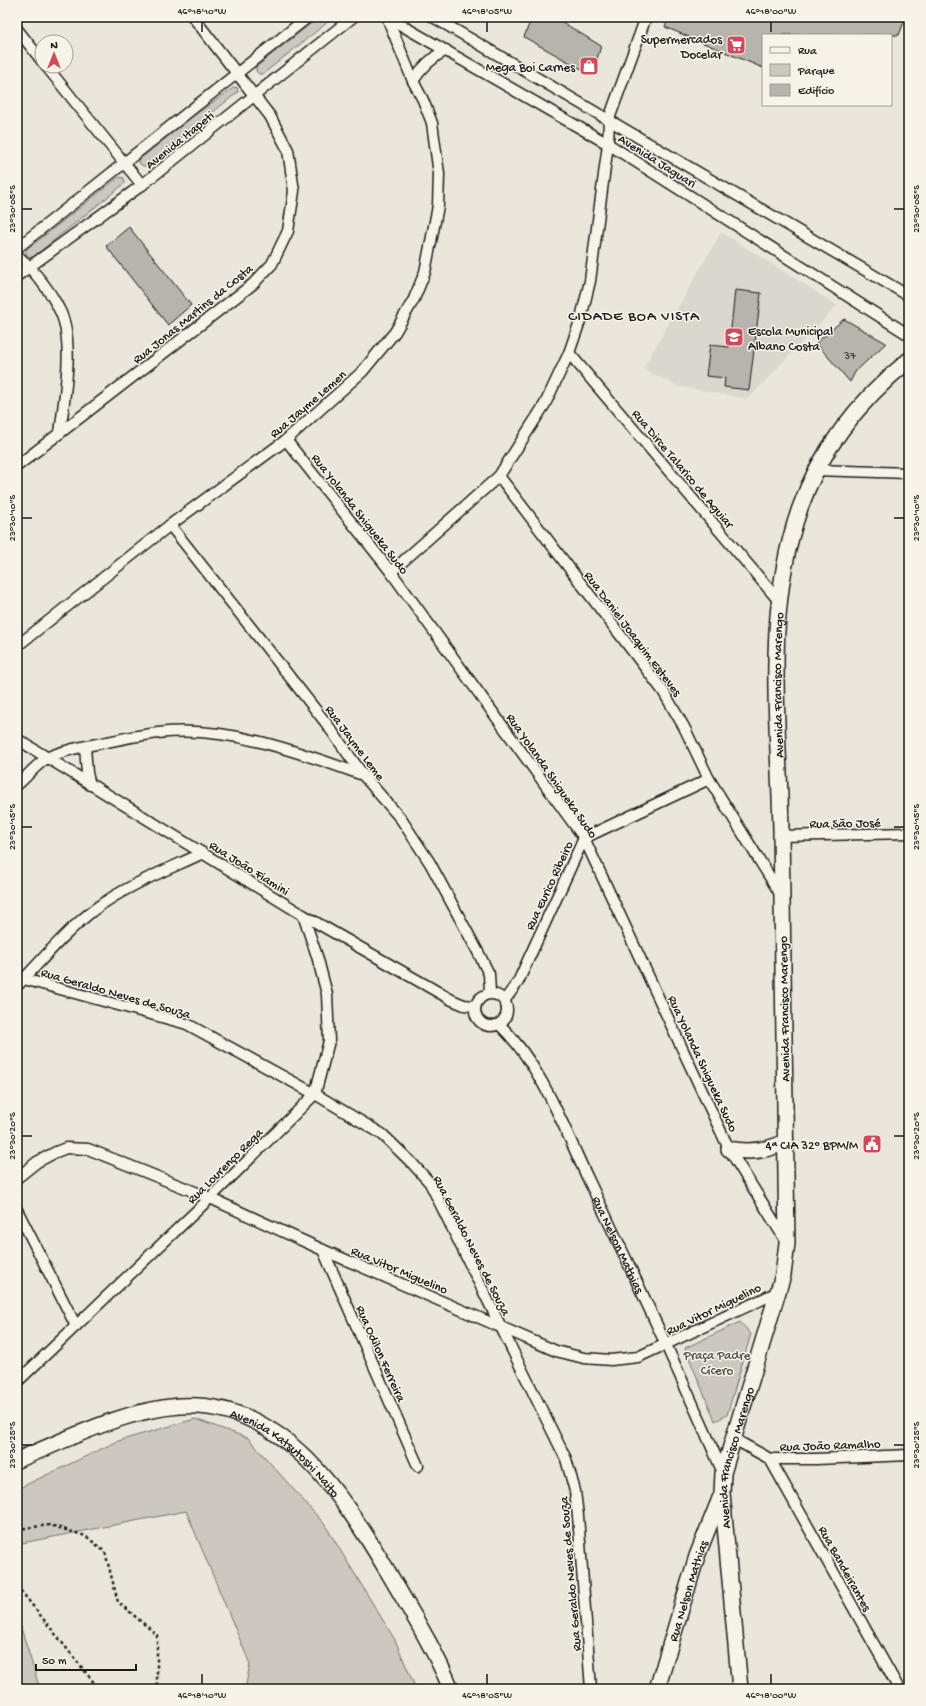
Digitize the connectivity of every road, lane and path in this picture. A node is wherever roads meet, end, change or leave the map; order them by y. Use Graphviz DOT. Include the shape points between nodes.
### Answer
graph roads {
  1 [pos="193,17"];
  2 [pos="308,17"];
  3 [pos="353,17"];
  4 [pos="388,17"];
  5 [pos="433,17"];
  6 [pos="646,17"];
  7 [pos="17,29"];
  8 [pos="446,50"];
  9 [pos="34,51"];
  10 [pos="238,73"];
  11 [pos="52,74"];
  12 [pos="412,81"];
  13 [pos="254,95"];
  14 [pos="609,119"];
  15 [pos="608,144"];
  16 [pos="123,163"];
  17 [pos="142,185"];
  18 [pos="17,248"];
  19 [pos="17,255"];
  20 [pos="29,266"];
  21 [pos="17,276"];
  22 [pos="909,296"];
  23 [pos="909,335"];
  24 [pos="569,353"];
  25 [pos="909,360"];
  26 [pos="60,433"];
  27 [pos="286,440"];
  28 [pos="17,466"];
  29 [pos="815,470"];
  30 [pos="909,473"];
  31 [pos="500,476"];
  32 [pos="170,525"];
  33 [pos="391,572"];
  34 [pos="779,601"];
  35 [pos="17,646"];
  36 [pos="17,739"];
  37 [pos="85,747"];
  38 [pos="47,758"];
  39 [pos="363,776"];
  40 [pos="709,779"];
  41 [pos="17,785"];
  42 [pos="90,785"];
  43 [pos="909,833"];
  44 [pos="781,836"];
  45 [pos="584,838"];
  46 [pos="203,853"];
  47 [pos="782,897"];
  48 [pos="303,915"];
  49 [pos="20,983"];
  50 [pos="490,993"];
  51 [pos="504,1001"];
  52 [pos="475,1006"];
  53 [pos="499,1024"];
  54 [pos="315,1094"];
  55 [pos="785,1142"];
  56 [pos="729,1149"];
  57 [pos="17,1178"];
  58 [pos="210,1198"];
  59 [pos="17,1210"];
  60 [pos="787,1244"];
  61 [pos="324,1250"];
  62 [pos="778,1292"];
  63 [pos="76,1326"];
  64 [pos="499,1326"];
  65 [pos="667,1345"];
  66 [pos="17,1382"];
  67 [pos="734,1438"];
  68 [pos="909,1454"];
  69 [pos="770,1459"];
  70 [pos="17,1460"];
  71 [pos="418,1466"];
  72 [pos="723,1473"];
  73 [pos="722,1493"];
  74 [pos="17,1530"];
  75 [pos="17,1586"];
  76 [pos="741,1688"];
  77 [pos="99,1689"];
  78 [pos="156,1689"];
  79 [pos="451,1689"];
  80 [pos="591,1689"];
  81 [pos="657,1689"];
  82 [pos="899,1689"];
  1 -- 10 [label="street, Rua Jonas Martins da Costa"];
  2 -- 10 [label="street, Avenida Itapeti"];
  3 -- 13 [label="street, Avenida Itapeti"];
  4 -- 8 [label="street, Avenida Jaguari"];
  4 -- 12 [label="street, Rua Jayme Lemen"];
  5 -- 14 [label="street, Avenida Jaguari"];
  6 -- 14 [label="street"];
  7 -- 9 [label="street"];
  8 -- 12 [label="street" via="424,64"];
  8 -- 15 [label="street, Avenida Jaguari"];
  10 -- 13 [label="street, Rua Jonas Martins da Costa"];
  10 -- 16 [label="street, Avenida Itapeti"];
  11 -- 16 [label="street"];
  12 -- 27 [label="street, Rua Jayme Lemen" via="432,123 439,174 438,206 425,272 414,299 395,332 362,372"];
  13 -- 17 [label="street, Avenida Itapeti"];
  13 -- 26 [label="street, Rua Jonas Martins da Costa" via="270,116 288,150 294,191 288,231 272,264 253,284"];
  14 -- 15 [label="street"];
  14 -- 22 [label="street, Avenida Jaguari"];
  15 -- 23 [label="street, Avenida Jaguari"];
  15 -- 24 [label="street" via="590,281"];
  16 -- 17 [label="street"];
  16 -- 18 [label="street, Avenida Itapeti"];
  17 -- 20 [label="street, Avenida Itapeti"];
  19 -- 20 [label="street"];
  20 -- 21 [label="street, Avenida Itapeti"];
  20 -- 26 [label="street" via="61,312 66,336 67,374"];
  24 -- 31 [label="street" via="545,404"];
  24 -- 34 [label="street, Rua Dirce Talarico de Aguiar"];
  25 -- 29 [label="main road, Avenida Francisco Marengo" via="864,402 833,439"];
  26 -- 28 [label="street, Rua Jonas Martins da Costa"];
  27 -- 32 [label="street, Rua Jayme Lemen"];
  27 -- 33 [label="street, Rua Yolanda Shigueka Sudo"];
  29 -- 30 [label="street"];
  29 -- 34 [label="main road, Avenida Francisco Marengo" via="792,534"];
  31 -- 33 [label="street"];
  31 -- 40 [label="street, Rua Daniel Joaquim Esteves" via="663,690"];
  32 -- 35 [label="street, Rua Jayme Lemen"];
  32 -- 39 [label="street, Rua Jayme Leme" via="326,723"];
  33 -- 45 [label="street, Rua Yolanda Shigueka Sudo"];
  34 -- 44 [label="main road, Avenida Francisco Marengo" via="775,686"];
  36 -- 38 [label="street, Rua João Fiamini"];
  37 -- 38 [label="street"];
  37 -- 39 [label="street" via="159,733 198,732 254,740 303,754"];
  37 -- 42 [label="street"];
  38 -- 41 [label="street"];
  38 -- 42 [label="street, Rua João Fiamini"];
  39 -- 50 [label="street, Rua Jayme Leme" via="401,819 430,863 489,974"];
  40 -- 45 [label="street, Rua Eurico Ribeiro"];
  40 -- 47 [label="street, Rua Daniel Joaquim Esteves"];
  42 -- 46 [label="street, Rua João Fiamini"];
  43 -- 44 [label="street, Rua São José"];
  44 -- 47 [label="main road, Avenida Francisco Marengo"];
  45 -- 51 [label="street, Rua Eurico Ribeiro" via="518,982"];
  45 -- 56 [label="street, Rua Yolanda Shigueka Sudo"];
  46 -- 48 [label="street, Rua João Fiamini"];
  46 -- 49 [label="street" via="122,892 95,909 67,933"];
  47 -- 55 [label="main road, Avenida Francisco Marengo"];
  48 -- 52 [label="street, Rua João Fiamini" via="452,1000"];
  48 -- 54 [label="street" via="327,994 329,1041"];
  49 -- 54 [label="street, Rua Geraldo Neves de Souza" via="187,1024"];
  50 -- 51 [label="street" via="496,994"];
  50 -- 52 [label="street" via="480,997"];
  51 -- 53 [label="street" via="507,1011"];
  52 -- 53 [label="street" via="476,1017 483,1024"];
  53 -- 65 [label="street, Rua Nelson Mathias" via="515,1040 544,1086"];
  54 -- 58 [label="street, Rua Lourenço Rega"];
  54 -- 64 [label="street, Rua Geraldo Neves de Souza" via="382,1134 430,1183"];
  55 -- 56 [label="main road" via="762,1150"];
  55 -- 60 [label="main road, Avenida Francisco Marengo"];
  56 -- 60 [label="street, Rua Yolanda Shigueka Sudo"];
  57 -- 58 [label="street, Rua Vitor Miguelino" via="37,1162 56,1152 66,1148 88,1149"];
  58 -- 61 [label="street, Rua Vitor Miguelino"];
  58 -- 63 [label="street, Rua Lourenço Rega"];
  59 -- 63 [label="street"];
  60 -- 62 [label="main road, Avenida Francisco Marengo"];
  61 -- 64 [label="street, Rua Vitor Miguelino"];
  61 -- 71 [label="street, Rua Odilon Ferreira"];
  62 -- 65 [label="street, Rua Vitor Miguelino"];
  62 -- 67 [label="main road, Avenida Francisco Marengo"];
  63 -- 66 [label="street, Rua Lourenço Rega"];
  64 -- 65 [label="street, Rua Vitor Miguelino" via="556,1351 584,1358 611,1360 638,1357"];
  64 -- 80 [label="street, Rua Geraldo Neves de Souza" via="566,1459 575,1491"];
  65 -- 72 [label="street, Rua Nelson Mathias"];
  67 -- 69 [label="street, Rua João Ramalho"];
  67 -- 72 [label="main road, Avenida Francisco Marengo"];
  68 -- 69 [label="street, Rua João Ramalho"];
  69 -- 82 [label="street, Rua Bandeirantes"];
  70 -- 79 [label="main road, Avenida Katsutoshi Naito" via="146,1410 181,1406 212,1408 251,1418 283,1438 313,1465 356,1519 410,1609"];
  72 -- 73 [label="main road, Avenida Francisco Marengo"];
  73 -- 76 [label="main road, Avenida Francisco Marengo"];
  73 -- 81 [label="main road, Rua Nelson Mathias" via="697,1556"];
  74 -- 78 [label="path" via="50,1525 86,1536 105,1552 118,1602 156,1635"];
  75 -- 77 [label="path"];
}
